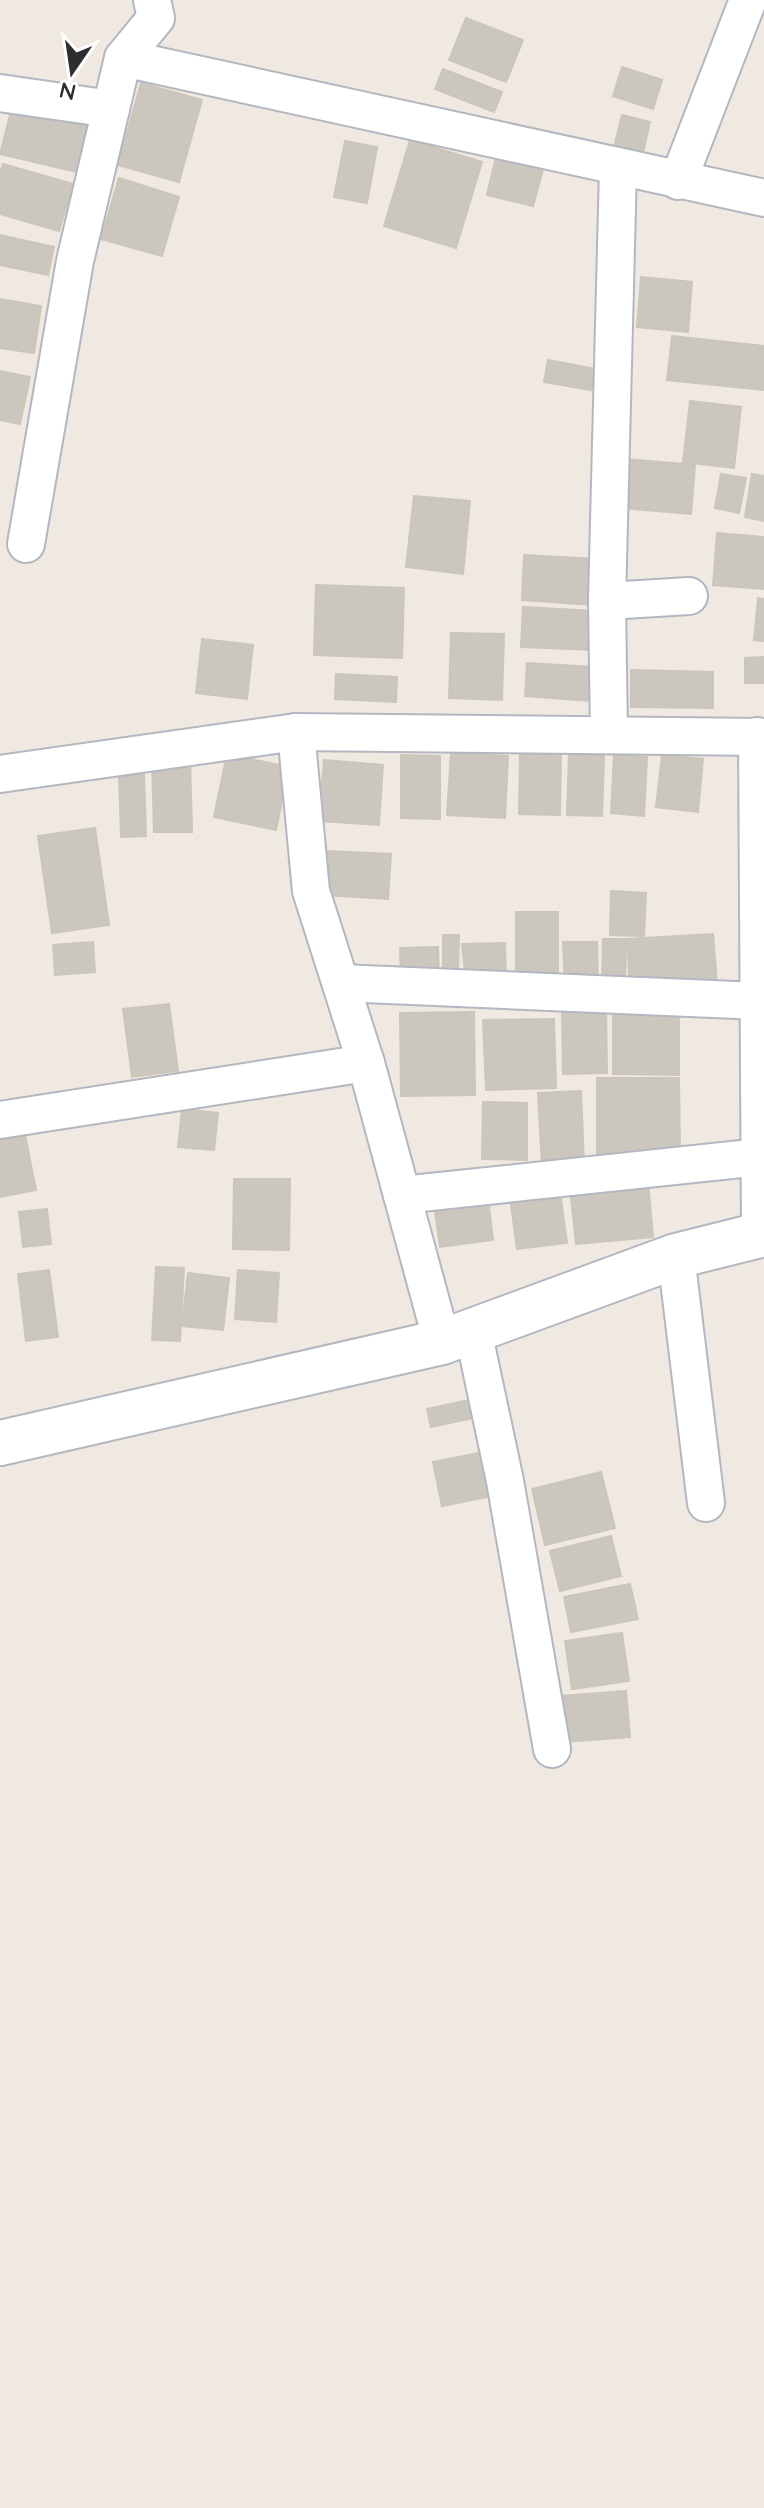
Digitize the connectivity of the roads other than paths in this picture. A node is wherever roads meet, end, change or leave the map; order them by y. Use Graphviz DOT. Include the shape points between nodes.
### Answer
graph roads {
  1 [pos="152,0"];
  2 [pos="740,3"];
  3 [pos="123,58"];
  4 [pos="0,93"];
  5 [pos="111,109"];
  6 [pos="618,168"];
  7 [pos="678,181"];
  8 [pos="764,198"];
  9 [pos="26,544"];
  10 [pos="689,596"];
  11 [pos="607,601"];
  12 [pos="296,732"];
  13 [pos="609,735"];
  14 [pos="760,736"];
  15 [pos="0,774"];
  16 [pos="762,947"];
  17 [pos="341,983"];
  18 [pos="759,1001"];
  19 [pos="366,1063"];
  20 [pos="0,1120"];
  21 [pos="760,1157"];
  22 [pos="402,1195"];
  23 [pos="762,1234"];
  24 [pos="676,1256"];
  25 [pos="458,1337"];
  26 [pos="0,1443"];
  27 [pos="706,1503"];
  28 [pos="552,1749"];
  1 -- 3 [label="street" via="156,18"];
  2 -- 7 [label="street"];
  3 -- 5 [label="street"];
  3 -- 6 [label="street"];
  4 -- 5 [label="street"];
  5 -- 9 [label="street" via="75,261"];
  6 -- 7 [label="street"];
  6 -- 11 [label="street"];
  7 -- 8 [label="street"];
  10 -- 11 [label="street"];
  11 -- 13 [label="street"];
  12 -- 13 [label="street"];
  12 -- 15 [label="street"];
  12 -- 17 [label="street" via="311,891"];
  13 -- 14 [label="street"];
  14 -- 16 [label="street"];
  16 -- 18 [label="street"];
  17 -- 18 [label="street"];
  17 -- 19 [label="street"];
  18 -- 21 [label="street"];
  19 -- 20 [label="street"];
  19 -- 22 [label="street"];
  21 -- 22 [label="street"];
  21 -- 23 [label="street"];
  22 -- 25 [label="street"];
  23 -- 24 [label="main road"];
  24 -- 25 [label="main road"];
  24 -- 27 [label="street"];
  25 -- 26 [label="main road"];
  25 -- 28 [label="street" via="505,1481"];
}
